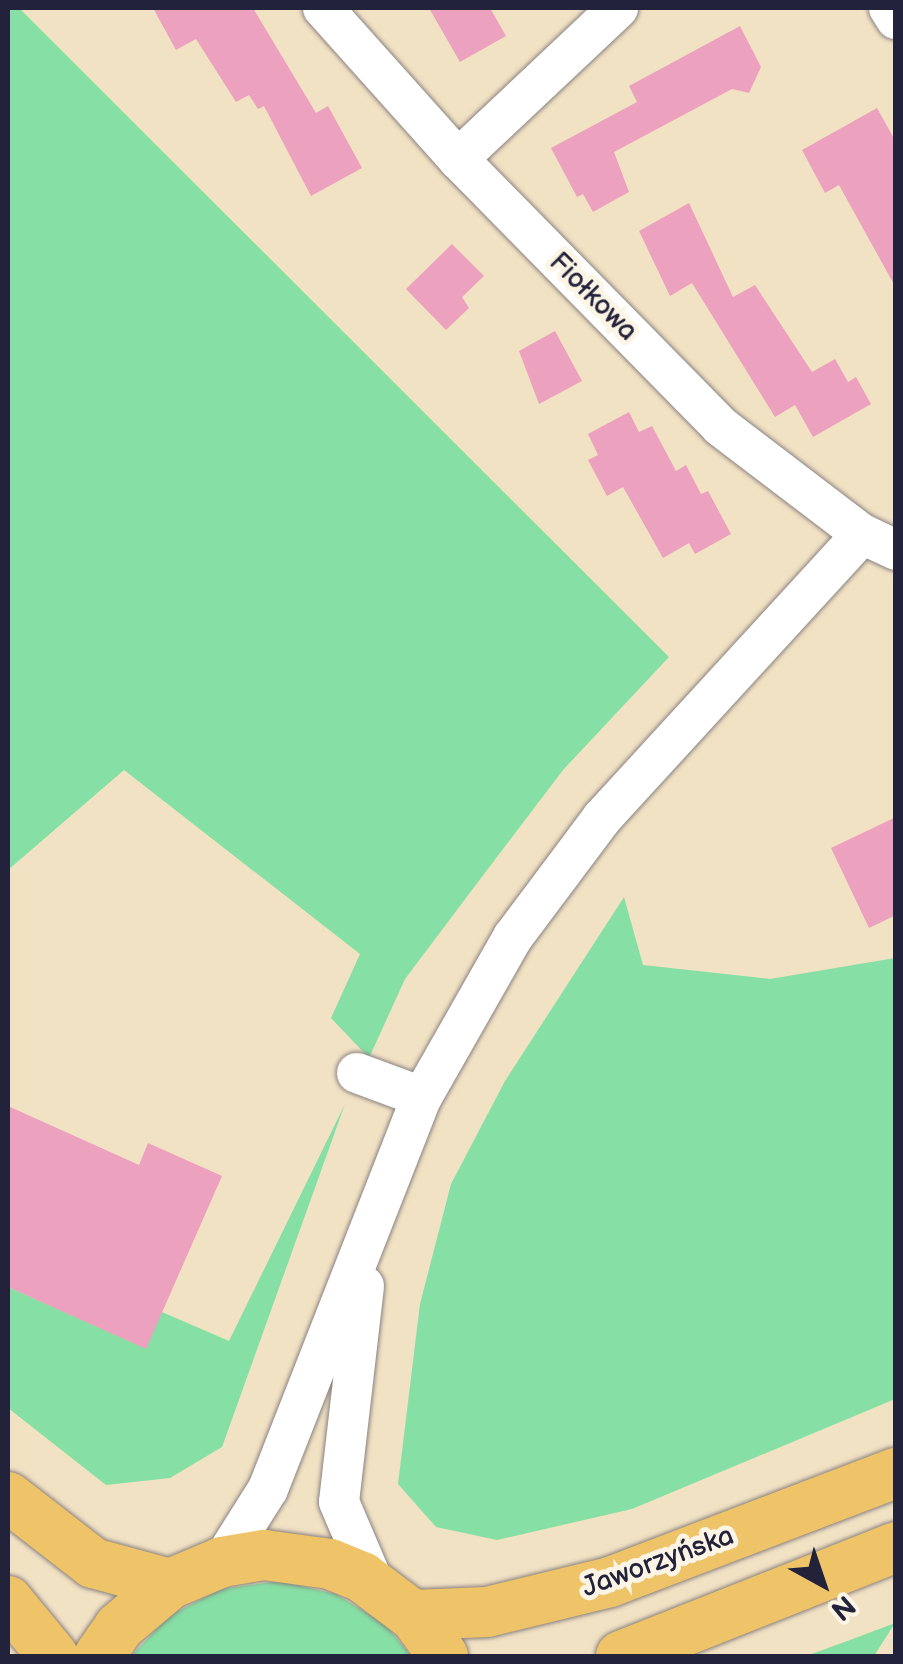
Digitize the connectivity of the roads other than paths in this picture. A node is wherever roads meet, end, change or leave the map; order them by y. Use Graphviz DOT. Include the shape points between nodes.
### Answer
graph roads {
  1 [pos="323,8"];
  2 [pos="618,8"];
  3 [pos="889,8"];
  4 [pos="896,19"];
  5 [pos="458,159"];
  6 [pos="879,542"];
  7 [pos="357,1073"];
  8 [pos="422,1097"];
  9 [pos="370,1242"];
  10 [pos="896,1472"];
  11 [pos="8,1497"];
  12 [pos="896,1548"];
  13 [pos="222,1562"];
  14 [pos="170,1584"];
  15 [pos="374,1584"];
  16 [pos="8,1601"];
  17 [pos="413,1615"];
  18 [pos="53,1656"];
  19 [pos="99,1656"];
  20 [pos="443,1656"];
  21 [pos="621,1656"];
  1 -- 5 [label="street, Fiołkowa"];
  2 -- 5 [label="street"];
  3 -- 4 [label="street"];
  5 -- 6 [label="street, Fiołkowa" via="720,426"];
  6 -- 8 [label="street" via="602,818 513,937"];
  7 -- 8 [label="street"];
  8 -- 9 [label="street"];
  9 -- 13 [label="street" via="268,1489"];
  9 -- 15 [label="street" via="339,1502"];
  10 -- 17 [label="main road, Jaworzyńska" via="594,1586 487,1612"];
  11 -- 14 [label="main road" via="93,1563"];
  12 -- 21 [label="main road"];
  13 -- 14 [label="main road"];
  13 -- 15 [label="main road" via="298,1557"];
  14 -- 19 [label="main road" via="119,1627"];
  15 -- 17 [label="main road"];
  16 -- 18 [label="main road"];
  17 -- 20 [label="main road"];
}
